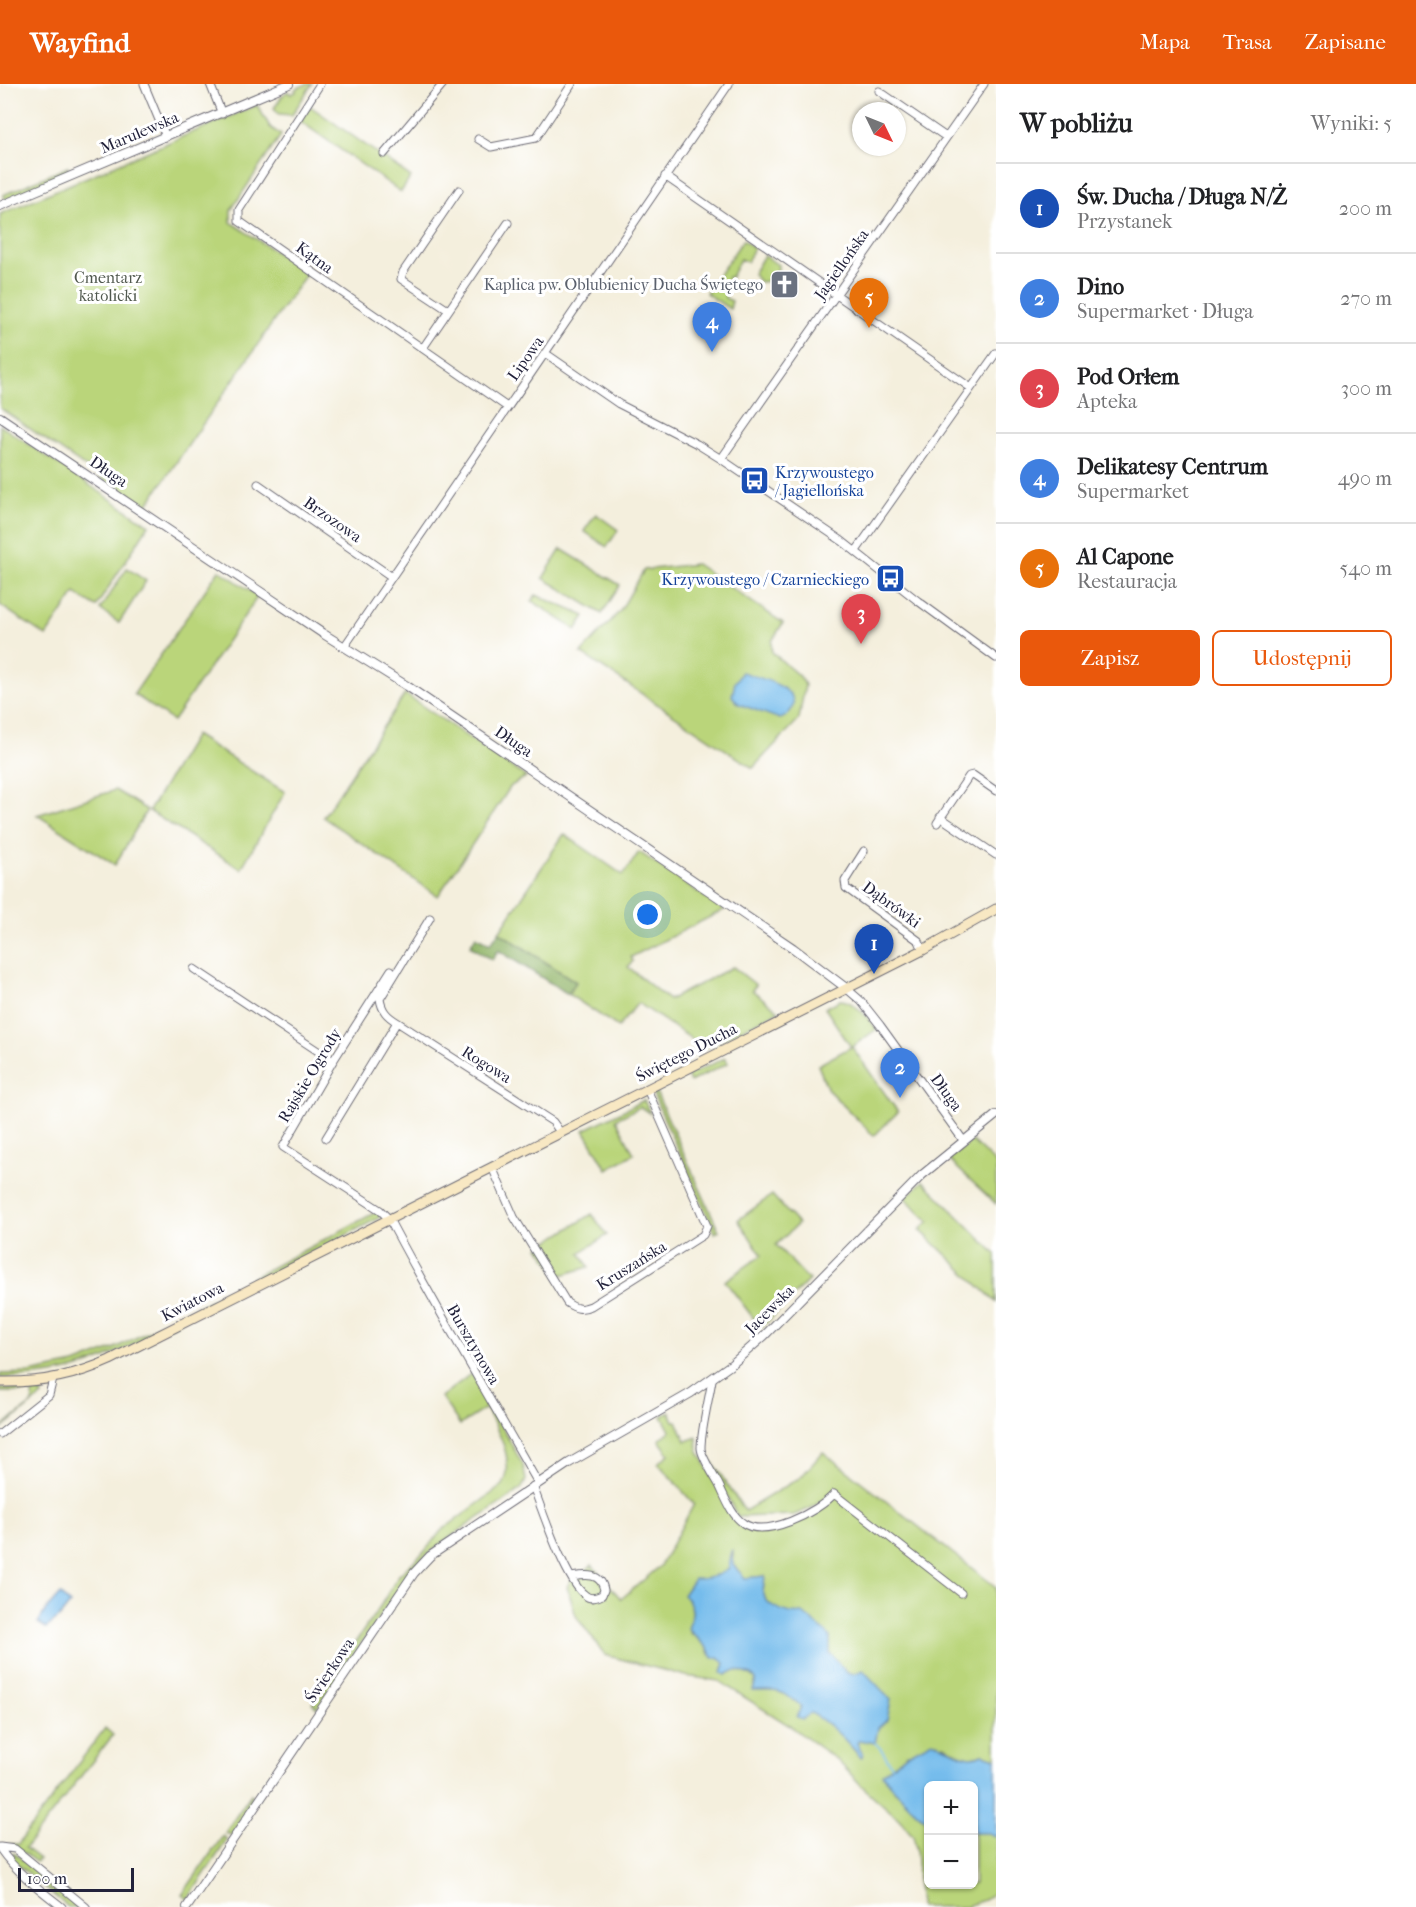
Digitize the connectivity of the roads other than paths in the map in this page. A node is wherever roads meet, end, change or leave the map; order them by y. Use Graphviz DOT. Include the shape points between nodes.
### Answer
graph roads {
  1 [pos="144,84"];
  2 [pos="210,84"];
  3 [pos="289,84"];
  4 [pos="320,84"];
  5 [pos="442,84"];
  6 [pos="572,84"];
  7 [pos="729,84"];
  8 [pos="984,84"];
  9 [pos="879,91"];
  10 [pos="222,114"];
  11 [pos="946,137"];
  12 [pos="166,138"];
  13 [pos="478,139"];
  14 [pos="384,154"];
  15 [pos="665,176"];
  16 [pos="459,190"];
  17 [pos="0,206"];
  18 [pos="508,222"];
  19 [pos="836,295"];
  20 [pos="448,310"];
  21 [pos="423,348"];
  22 [pos="996,352"];
  23 [pos="544,353"];
  24 [pos="971,388"];
  25 [pos="507,407"];
  26 [pos="0,417"];
  27 [pos="721,459"];
  28 [pos="258,484"];
  29 [pos="856,551"];
  30 [pos="392,577"];
  31 [pos="344,647"];
  32 [pos="996,658"];
  33 [pos="996,791"];
  34 [pos="864,851"];
  35 [pos="996,855"];
  36 [pos="996,909"];
  37 [pos="430,918"];
  38 [pos="923,950"];
  39 [pos="194,969"];
  40 [pos="391,970"];
  41 [pos="846,988"];
  42 [pos="397,1022"];
  43 [pos="333,1061"];
  44 [pos="647,1089"];
  45 [pos="996,1115"];
  46 [pos="560,1132"];
  47 [pos="326,1138"];
  48 [pos="963,1140"];
  49 [pos="492,1167"];
  50 [pos="389,1219"];
  51 [pos="53,1379"];
  52 [pos="712,1380"];
  53 [pos="0,1382"];
  54 [pos="0,1434"];
  55 [pos="535,1485"];
  56 [pos="571,1577"];
  57 [pos="961,1593"];
  58 [pos="0,1848"];
  59 [pos="62,1907"];
  60 [pos="86,1907"];
  61 [pos="187,1907"];
  1 -- 12 [label="street"];
  2 -- 10 [label="street"];
  3 -- 10 [label="street, Marulewska"];
  4 -- 21 [label="street, Kątna" via="239,210 239,222"];
  5 -- 14 [label="street"];
  6 -- 13 [label="street" via="536,138 491,147"];
  7 -- 15 [label="street, Lipowa"];
  8 -- 11 [label="street, Jagiellońska"];
  9 -- 11 [label="street"];
  10 -- 12 [label="street, Marulewska"];
  11 -- 19 [label="street, Jagiellońska"];
  12 -- 17 [label="street, Marulewska"];
  15 -- 19 [label="street"];
  15 -- 23 [label="street, Lipowa"];
  16 -- 20 [label="street" via="401,279"];
  18 -- 20 [label="street"];
  19 -- 24 [label="street"];
  19 -- 27 [label="street, Jagiellońska"];
  20 -- 21 [label="street"];
  21 -- 25 [label="street, Kątna"];
  22 -- 24 [label="street"];
  23 -- 25 [label="street, Lipowa"];
  23 -- 27 [label="street" via="619,404"];
  24 -- 29 [label="street"];
  25 -- 30 [label="street, Lipowa"];
  26 -- 31 [label="street, Długa"];
  27 -- 29 [label="street"];
  28 -- 30 [label="street, Brzozowa"];
  29 -- 32 [label="street"];
  30 -- 31 [label="street, Lipowa"];
  31 -- 41 [label="street, Długa" via="793,948"];
  33 -- 35 [label="street" via="969,776 939,820"];
  34 -- 38 [label="street, Dąbrówki" via="845,881 846,888 918,941"];
  36 -- 38 [label="main road, Świętego Ducha"];
  37 -- 42 [label="street, Rogowa" via="380,999 386,1015"];
  38 -- 41 [label="main road, Świętego Ducha"];
  39 -- 43 [label="street"];
  40 -- 43 [label="street, Rajskie Ogrody"];
  41 -- 44 [label="main road, Świętego Ducha"];
  41 -- 48 [label="street, Długa" via="880,1025"];
  42 -- 46 [label="street, Rogowa" via="552,1122"];
  42 -- 47 [label="street"];
  43 -- 50 [label="street, Rajskie Ogrody" via="283,1147"];
  44 -- 46 [label="main road, Świętego Ducha"];
  44 -- 49 [label="street, Kruszańska" via="707,1226 703,1235 591,1306 582,1309 567,1303 514,1217"];
  45 -- 48 [label="street, Jacewska"];
  46 -- 49 [label="main road, Świętego Ducha"];
  48 -- 52 [label="street, Jacewska" via="922,1175 765,1336"];
  49 -- 50 [label="main road, Świętego Ducha"];
  50 -- 51 [label="main road, Kwiatowa" via="110,1360"];
  50 -- 55 [label="street, Bursztynowa"];
  51 -- 53 [label="main road, Kwiatowa"];
  51 -- 54 [label="street" via="49,1395"];
  52 -- 55 [label="street, Jacewska"];
  52 -- 57 [label="street" via="700,1450 737,1519 752,1528 778,1526 810,1512 834,1494"];
  55 -- 56 [label="street, Bursztynowa" via="552,1537"];
  55 -- 61 [label="street, Świerkowa" via="443,1545 414,1573"];
  56 -- 56 [label="street, Bursztynowa" via="586,1597 597,1598 604,1590 596,1577"];
  58 -- 59 [label="street" via="34,1885"];
  58 -- 60 [label="street" via="15,1849"];
}
